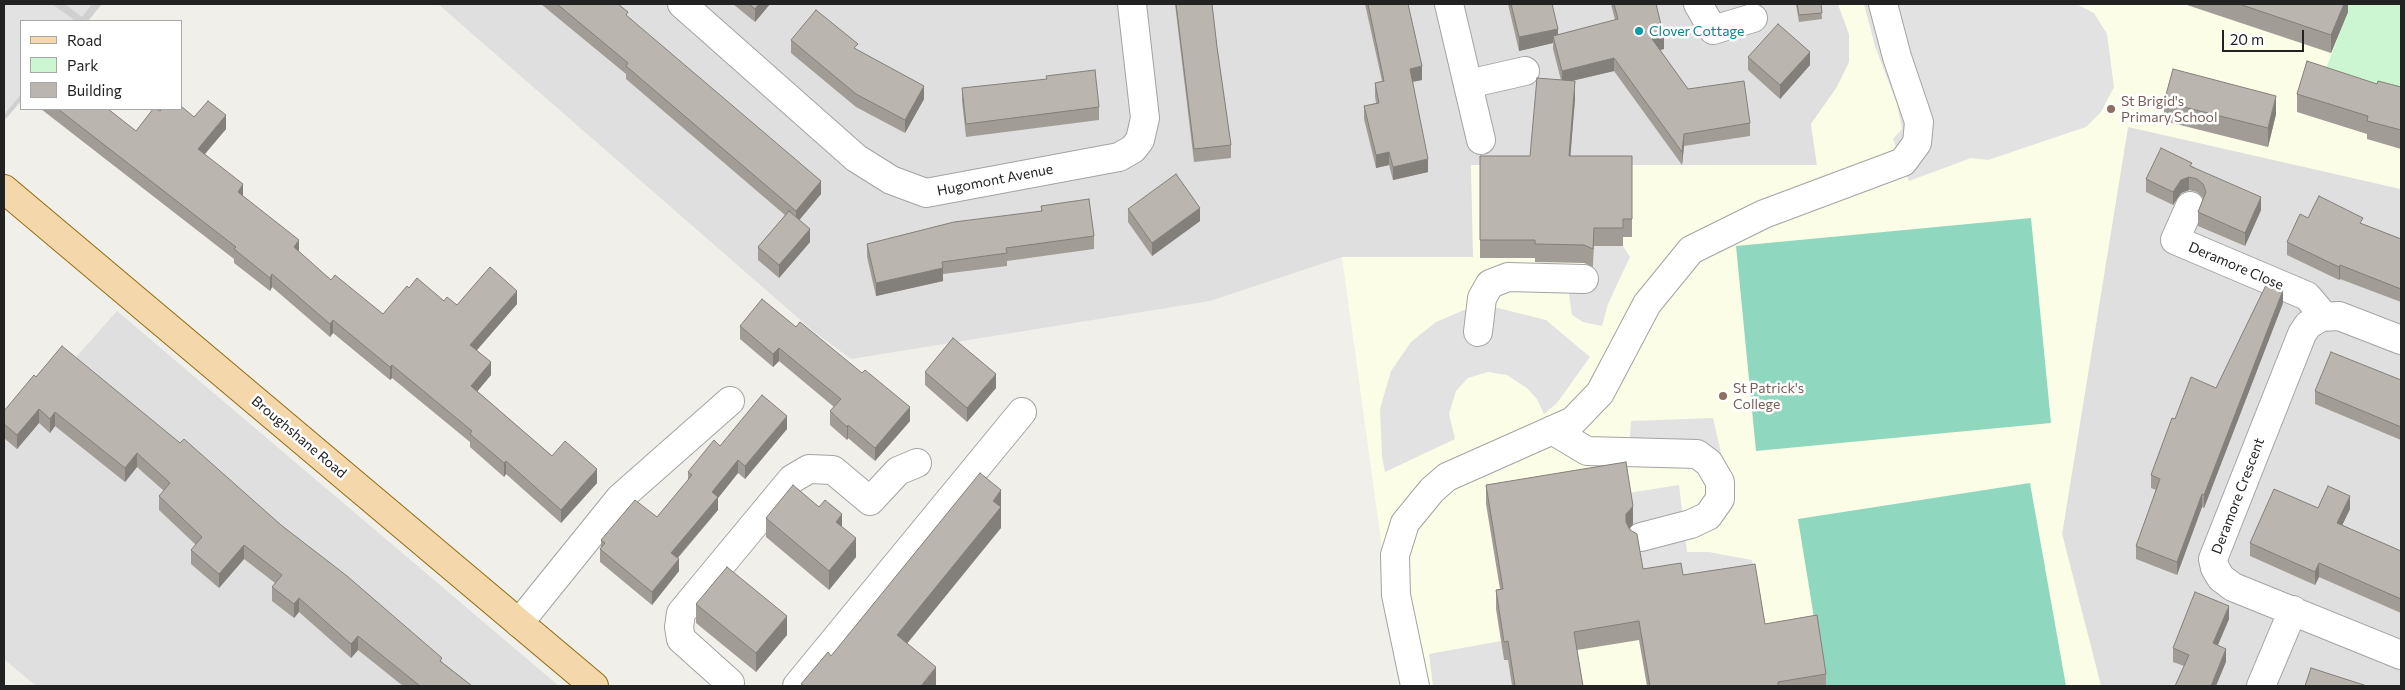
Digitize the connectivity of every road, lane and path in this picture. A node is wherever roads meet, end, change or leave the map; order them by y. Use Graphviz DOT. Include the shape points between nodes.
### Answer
graph roads {
  1 [pos="682,4"];
  2 [pos="1132,4"];
  3 [pos="1449,4"];
  4 [pos="1698,4"];
  5 [pos="1882,4"];
  6 [pos="1753,18"];
  7 [pos="1525,71"];
  8 [pos="1468,84"];
  9 [pos="1481,140"];
  10 [pos="4,189"];
  11 [pos="2190,206"];
  12 [pos="1584,279"];
  13 [pos="2324,316"];
  14 [pos="1478,332"];
  15 [pos="2401,340"];
  16 [pos="730,401"];
  17 [pos="1022,412"];
  18 [pos="1552,430"];
  19 [pos="916,463"];
  20 [pos="1641,537"];
  21 [pos="2293,610"];
  22 [pos="519,623"];
  23 [pos="2401,655"];
  24 [pos="594,686"];
  25 [pos="728,686"];
  26 [pos="797,686"];
  27 [pos="1415,686"];
  28 [pos="2261,686"];
  1 -- 2 [label="street, Hugomont Avenue" via="856,158 891,180 926,193 1118,157 1133,149 1140,140 1145,118"];
  3 -- 8 [label="street"];
  4 -- 6 [label="street" via="1713,30"];
  5 -- 18 [label="street" via="1919,122 1917,143 1903,162 1764,214 1690,250 1647,304 1600,393 1573,421"];
  7 -- 8 [label="street"];
  8 -- 9 [label="street"];
  10 -- 22 [label="main road, Broughshane Road"];
  11 -- 13 [label="street, Deramore Close" via="2175,240 2308,296"];
  12 -- 14 [label="street" via="1508,277 1490,284 1482,298"];
  13 -- 15 [label="street" via="2342,317"];
  13 -- 21 [label="street, Deramore Crescent" via="2313,320 2303,330 2214,554 2215,568 2233,587"];
  16 -- 22 [label="street" via="620,498"];
  17 -- 26 [label="street"];
  18 -- 20 [label="street" via="1587,451 1697,454 1709,463 1720,482 1720,499 1708,516"];
  18 -- 27 [label="street" via="1447,477 1406,522 1395,555 1396,595"];
  19 -- 25 [label="street" via="898,471 870,501 833,470 809,469 792,479 681,613 680,639 730,683"];
  21 -- 23 [label="street, Deramore Crescent"];
  21 -- 28 [label="street"];
  22 -- 24 [label="main road, Broughshane Road"];
}
